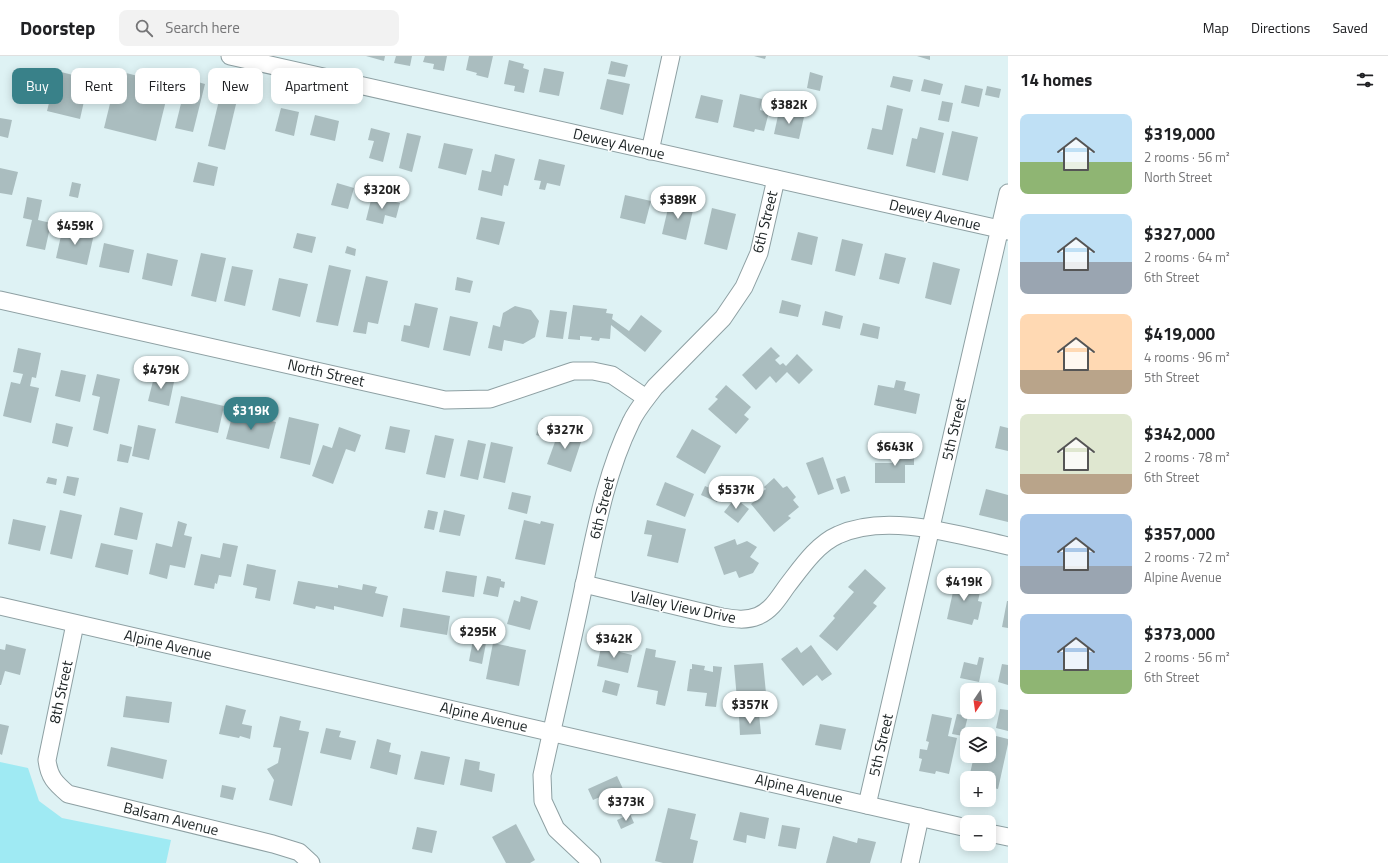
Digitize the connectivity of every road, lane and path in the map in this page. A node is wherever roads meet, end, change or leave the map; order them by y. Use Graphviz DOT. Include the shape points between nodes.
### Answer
graph roads {
  1 [pos="230,56"];
  2 [pos="671,56"];
  3 [pos="650,151"];
  4 [pos="776,179"];
  5 [pos="1008,193"];
  6 [pos="1004,230"];
  7 [pos="0,300"];
  8 [pos="646,398"];
  9 [pos="931,528"];
  10 [pos="1008,546"];
  11 [pos="584,584"];
  12 [pos="0,606"];
  13 [pos="75,624"];
  14 [pos="552,733"];
  15 [pos="47,760"];
  16 [pos="867,805"];
  17 [pos="920,817"];
  18 [pos="960,826"];
  19 [pos="996,834"];
  20 [pos="1008,837"];
  21 [pos="311,863"];
  22 [pos="592,863"];
  23 [pos="910,863"];
  1 -- 3 [label="street, Dewey Avenue"];
  2 -- 3 [label="street"];
  3 -- 4 [label="street, Dewey Avenue"];
  4 -- 6 [label="street, Dewey Avenue"];
  4 -- 8 [label="street, 6th Street" via="759,253 744,287 723,318"];
  5 -- 6 [label="street, 5th Street"];
  6 -- 9 [label="street, 5th Street"];
  7 -- 8 [label="street, North Street" via="446,400 490,399 573,371 594,371 612,375"];
  8 -- 11 [label="street, 6th Street" via="631,420 611,471"];
  9 -- 10 [label="street, Valley View Drive"];
  9 -- 11 [label="street, Valley View Drive" via="865,526 837,535 816,550 772,606 758,616 741,620"];
  9 -- 16 [label="street, 5th Street"];
  11 -- 14 [label="street, 6th Street"];
  12 -- 13 [label="street, Alpine Avenue"];
  13 -- 14 [label="street, Alpine Avenue"];
  13 -- 15 [label="street, 8th Street"];
  14 -- 16 [label="street, Alpine Avenue"];
  14 -- 22 [label="street, 6th Street" via="542,775 543,801 556,829"];
  15 -- 21 [label="street, Balsam Avenue" via="48,770 56,784 68,794 273,844 299,852"];
  16 -- 17 [label="street, Alpine Avenue"];
  17 -- 18 [label="street, Alpine Avenue"];
  17 -- 23 [label="street"];
  19 -- 20 [label="street"];
}
